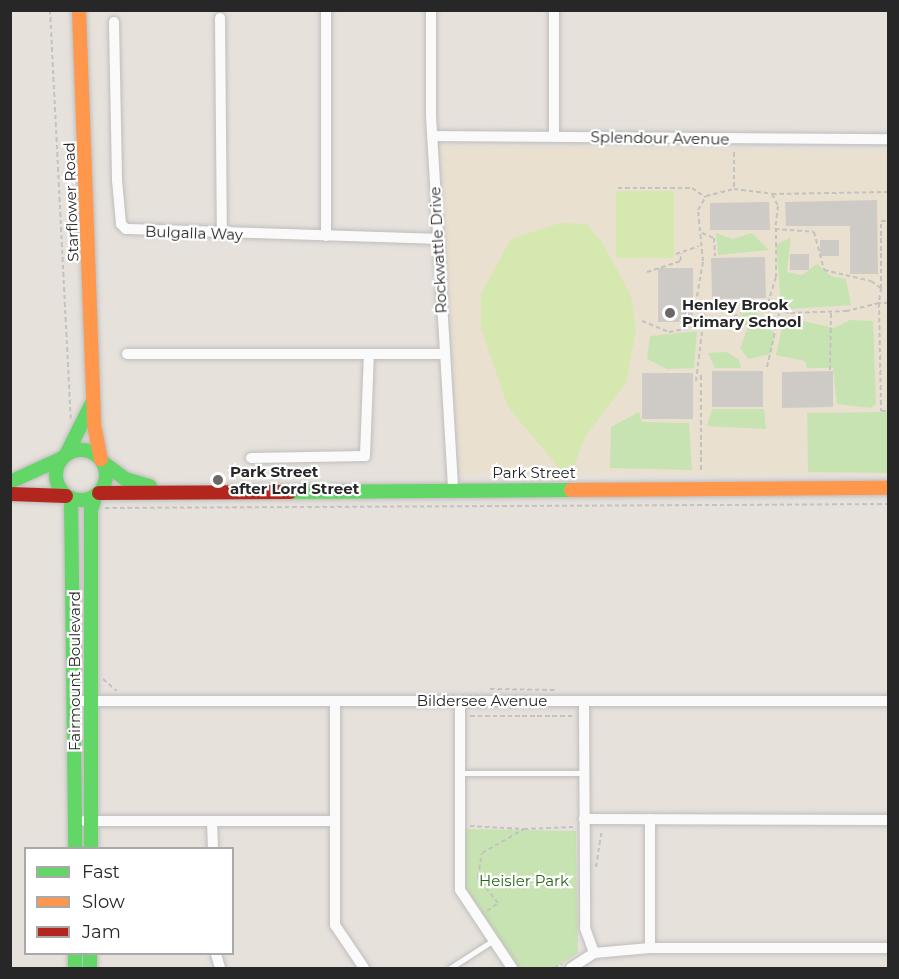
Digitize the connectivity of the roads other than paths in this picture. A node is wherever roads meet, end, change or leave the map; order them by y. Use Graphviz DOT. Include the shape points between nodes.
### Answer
graph roads {
  1 [pos="79,10"];
  2 [pos="326,10"];
  3 [pos="431,10"];
  4 [pos="554,10"];
  5 [pos="220,18"];
  6 [pos="114,22"];
  7 [pos="554,135"];
  8 [pos="432,136"];
  9 [pos="888,139"];
  10 [pos="222,234"];
  11 [pos="326,236"];
  12 [pos="437,239"];
  13 [pos="127,354"];
  14 [pos="369,354"];
  15 [pos="444,354"];
  16 [pos="95,392"];
  17 [pos="64,455"];
  18 [pos="250,458"];
  19 [pos="102,460"];
  20 [pos="10,482"];
  21 [pos="888,488"];
  22 [pos="179,489"];
  23 [pos="453,489"];
  24 [pos="10,494"];
  25 [pos="97,494"];
  26 [pos="69,497"];
  27 [pos="335,700"];
  28 [pos="460,700"];
  29 [pos="584,700"];
  30 [pos="888,700"];
  31 [pos="76,701"];
  32 [pos="92,701"];
  33 [pos="460,773"];
  34 [pos="583,773"];
  35 [pos="580,818"];
  36 [pos="650,819"];
  37 [pos="888,820"];
  38 [pos="76,821"];
  39 [pos="92,821"];
  40 [pos="212,821"];
  41 [pos="333,821"];
  42 [pos="75,847"];
  43 [pos="91,847"];
  44 [pos="213,847"];
  45 [pos="492,941"];
  46 [pos="650,948"];
  47 [pos="888,948"];
  48 [pos="594,953"];
  49 [pos="364,969"];
  50 [pos="450,969"];
  51 [pos="512,969"];
  52 [pos="571,969"];
  1 -- 16 [label="main road, Starflower Road"];
  2 -- 11 [label="street"];
  3 -- 8 [label="street, Rockwattle Drive"];
  4 -- 7 [label="street"];
  5 -- 10 [label="street"];
  6 -- 10 [label="street, Bulgalla Way" via="121,224 133,232"];
  7 -- 8 [label="street, Splendour Avenue"];
  7 -- 9 [label="street, Splendour Avenue"];
  8 -- 12 [label="street, Rockwattle Drive"];
  10 -- 11 [label="street, Bulgalla Way"];
  11 -- 12 [label="street, Bulgalla Way"];
  12 -- 15 [label="street, Rockwattle Drive"];
  13 -- 14 [label="street"];
  14 -- 15 [label="street"];
  14 -- 18 [label="street" via="365,456"];
  15 -- 23 [label="street, Rockwattle Drive"];
  16 -- 17 [label="main road, Starflower Road"];
  16 -- 19 [label="main road, Starflower Road"];
  17 -- 19 [label="main road" via="86,450"];
  17 -- 20 [label="main road" via="33,476"];
  17 -- 26 [label="main road" via="55,476"];
  19 -- 22 [label="main road, Park Street" via="131,482"];
  19 -- 25 [label="main road" via="106,478"];
  21 -- 23 [label="main road, Park Street"];
  22 -- 23 [label="main road, Park Street"];
  22 -- 25 [label="main road, Park Street"];
  24 -- 26 [label="main road"];
  25 -- 26 [label="main road"];
  25 -- 32 [label="main road, Fairmount Boulevard" via="91,510"];
  26 -- 31 [label="main road, Fairmount Boulevard"];
  27 -- 28 [label="street, Bildersee Avenue"];
  27 -- 32 [label="street, Bildersee Avenue"];
  27 -- 41 [label="street"];
  28 -- 29 [label="street, Bildersee Avenue"];
  28 -- 33 [label="street"];
  29 -- 30 [label="street, Bildersee Avenue"];
  29 -- 34 [label="street"];
  31 -- 32 [label="street, Bildersee Avenue"];
  31 -- 38 [label="main road, Fairmount Boulevard"];
  32 -- 39 [label="main road, Fairmount Boulevard"];
  33 -- 34 [label="lane"];
  33 -- 45 [label="street" via="460,890"];
  34 -- 35 [label="street"];
  35 -- 36 [label="street"];
  35 -- 48 [label="street" via="585,927"];
  36 -- 37 [label="street"];
  36 -- 46 [label="street"];
  38 -- 39 [label="street"];
  38 -- 42 [label="main road, Fairmount Boulevard"];
  39 -- 40 [label="street"];
  39 -- 43 [label="main road, Fairmount Boulevard"];
  40 -- 41 [label="street"];
  40 -- 44 [label="street"];
  41 -- 49 [label="street" via="335,925"];
  45 -- 50 [label="lane"];
  45 -- 51 [label="street"];
  46 -- 47 [label="street"];
  46 -- 48 [label="street"];
  48 -- 52 [label="street"];
}
